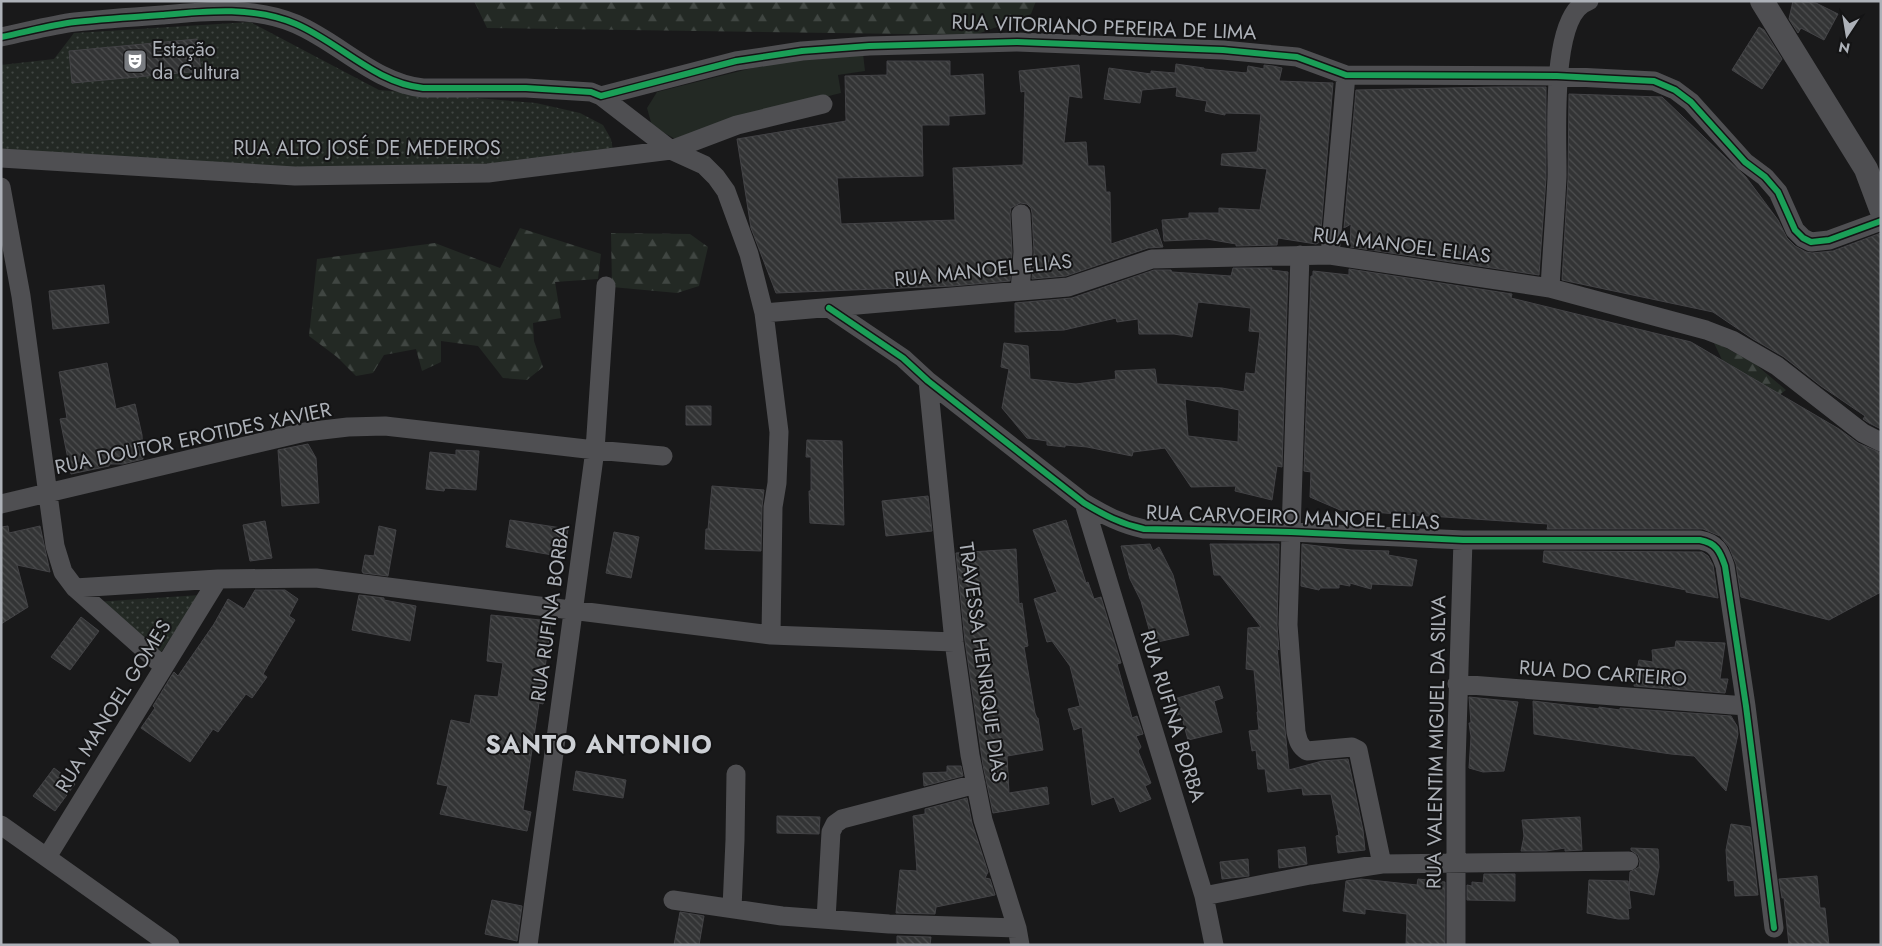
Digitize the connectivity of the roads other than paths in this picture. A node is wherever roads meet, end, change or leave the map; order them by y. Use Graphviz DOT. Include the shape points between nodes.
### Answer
graph roads {
  1 [pos="1588,1"];
  2 [pos="1762,1"];
  3 [pos="1,37"];
  4 [pos="1346,75"];
  5 [pos="1557,76"];
  6 [pos="601,96"];
  7 [pos="823,104"];
  8 [pos="672,150"];
  9 [pos="1,158"];
  10 [pos="1,188"];
  11 [pos="1881,209"];
  12 [pos="1021,214"];
  13 [pos="1881,222"];
  14 [pos="1300,255"];
  15 [pos="1330,255"];
  16 [pos="606,286"];
  17 [pos="1550,288"];
  18 [pos="1020,291"];
  19 [pos="829,308"];
  20 [pos="764,313"];
  21 [pos="928,381"];
  22 [pos="1881,442"];
  23 [pos="595,450"];
  24 [pos="663,456"];
  25 [pos="48,493"];
  26 [pos="1084,503"];
  27 [pos="1,504"];
  28 [pos="1291,532"];
  29 [pos="1463,540"];
  30 [pos="218,580"];
  31 [pos="75,588"];
  32 [pos="573,611"];
  33 [pos="770,635"];
  34 [pos="954,642"];
  35 [pos="164,667"];
  36 [pos="1457,684"];
  37 [pos="1746,706"];
  38 [pos="736,774"];
  39 [pos="976,784"];
  40 [pos="1,825"];
  41 [pos="47,857"];
  42 [pos="1629,861"];
  43 [pos="1457,862"];
  44 [pos="1382,864"];
  45 [pos="1204,896"];
  46 [pos="673,900"];
  47 [pos="732,908"];
  48 [pos="826,919"];
  49 [pos="1774,928"];
  50 [pos="1018,936"];
  51 [pos="159,941"];
  52 [pos="528,945"];
  53 [pos="1214,945"];
  54 [pos="1456,945"];
  1 -- 5 [label="street" via="1574,12 1566,26"];
  2 -- 11 [label="street" via="1866,169"];
  3 -- 6 [label="street, RUA VITORIANO PEREIRA DE LIMA" via="74,22 242,12 274,16 297,24 391,81 407,86 526,88 591,92"];
  4 -- 5 [label="street, RUA VITORIANO PEREIRA DE LIMA"];
  4 -- 6 [label="street, RUA VITORIANO PEREIRA DE LIMA" via="1297,57 1223,50 1017,42 869,46 802,51 736,61"];
  4 -- 15 [label="street"];
  5 -- 13 [label="street, RUA VITORIANO PEREIRA DE LIMA" via="1654,81 1676,90 1778,192 1795,230 1802,238 1812,242 1829,240"];
  5 -- 17 [label="street" via="1557,176"];
  6 -- 8 [label="street"];
  7 -- 8 [label="street, RUA ALTO JOSÉ DE MEDEIROS" via="737,125"];
  8 -- 9 [label="street, RUA ALTO JOSÉ DE MEDEIROS" via="488,173 295,176"];
  8 -- 20 [label="street" via="704,165 726,191 749,254"];
  10 -- 25 [label="street" via="21,296"];
  12 -- 18 [label="street"];
  14 -- 15 [label="street, RUA MANOEL ELIAS"];
  14 -- 18 [label="street, RUA MANOEL ELIAS" via="1152,258 1068,287"];
  14 -- 28 [label="street"];
  15 -- 17 [label="street, RUA MANOEL ELIAS"];
  16 -- 23 [label="street, RUA RUFINA BORBA"];
  17 -- 22 [label="street, RUA MANOEL ELIAS" via="1732,340 1777,366 1863,433"];
  18 -- 19 [label="street, RUA MANOEL ELIAS"];
  19 -- 20 [label="street, RUA MANOEL ELIAS"];
  19 -- 21 [label="street, RUA CARVOEIRO MANOEL ELIAS" via="903,358"];
  20 -- 33 [label="street" via="779,432 773,507"];
  21 -- 26 [label="street, RUA CARVOEIRO MANOEL ELIAS"];
  21 -- 34 [label="street, TRAVESSA HENRIQUE DIAS"];
  23 -- 24 [label="street, RUA DOUTOR EROTIDES XAVIER"];
  23 -- 25 [label="street, RUA DOUTOR EROTIDES XAVIER" via="385,426 348,427 305,432"];
  23 -- 32 [label="street, RUA RUFINA BORBA"];
  25 -- 27 [label="street, RUA DOUTOR EROTIDES XAVIER"];
  25 -- 31 [label="street" via="55,546 63,572"];
  26 -- 28 [label="street, RUA CARVOEIRO MANOEL ELIAS" via="1108,518 1144,529"];
  26 -- 45 [label="street, RUA RUFINA BORBA"];
  28 -- 29 [label="street, RUA CARVOEIRO MANOEL ELIAS"];
  28 -- 44 [label="street" via="1288,625 1298,741 1307,751 1352,747 1358,750"];
  29 -- 36 [label="street, RUA VALENTIM MIGUEL DA SILVA"];
  29 -- 37 [label="street, RUA CARVOEIRO MANOEL ELIAS" via="1711,542 1720,551 1725,566"];
  30 -- 31 [label="street"];
  30 -- 32 [label="street" via="316,578"];
  30 -- 35 [label="street, RUA MANOEL GOMES"];
  31 -- 35 [label="street"];
  32 -- 33 [label="street"];
  32 -- 52 [label="street, RUA RUFINA BORBA"];
  33 -- 34 [label="street"];
  34 -- 39 [label="street, TRAVESSA HENRIQUE DIAS"];
  35 -- 41 [label="street, RUA MANOEL GOMES"];
  36 -- 37 [label="street, RUA DO CARTEIRO"];
  36 -- 43 [label="street, RUA VALENTIM MIGUEL DA SILVA"];
  37 -- 49 [label="street, RUA CARVOEIRO MANOEL ELIAS"];
  38 -- 47 [label="street"];
  39 -- 48 [label="street" via="842,819 835,824 831,832"];
  39 -- 50 [label="street, TRAVESSA HENRIQUE DIAS" via="983,820"];
  40 -- 41 [label="street"];
  41 -- 51 [label="street"];
  42 -- 43 [label="street"];
  43 -- 44 [label="street"];
  43 -- 54 [label="street, RUA VALENTIM MIGUEL DA SILVA"];
  44 -- 45 [label="street"];
  45 -- 53 [label="street, RUA RUFINA BORBA"];
  46 -- 47 [label="street"];
  47 -- 48 [label="street"];
  48 -- 50 [label="street"];
}
